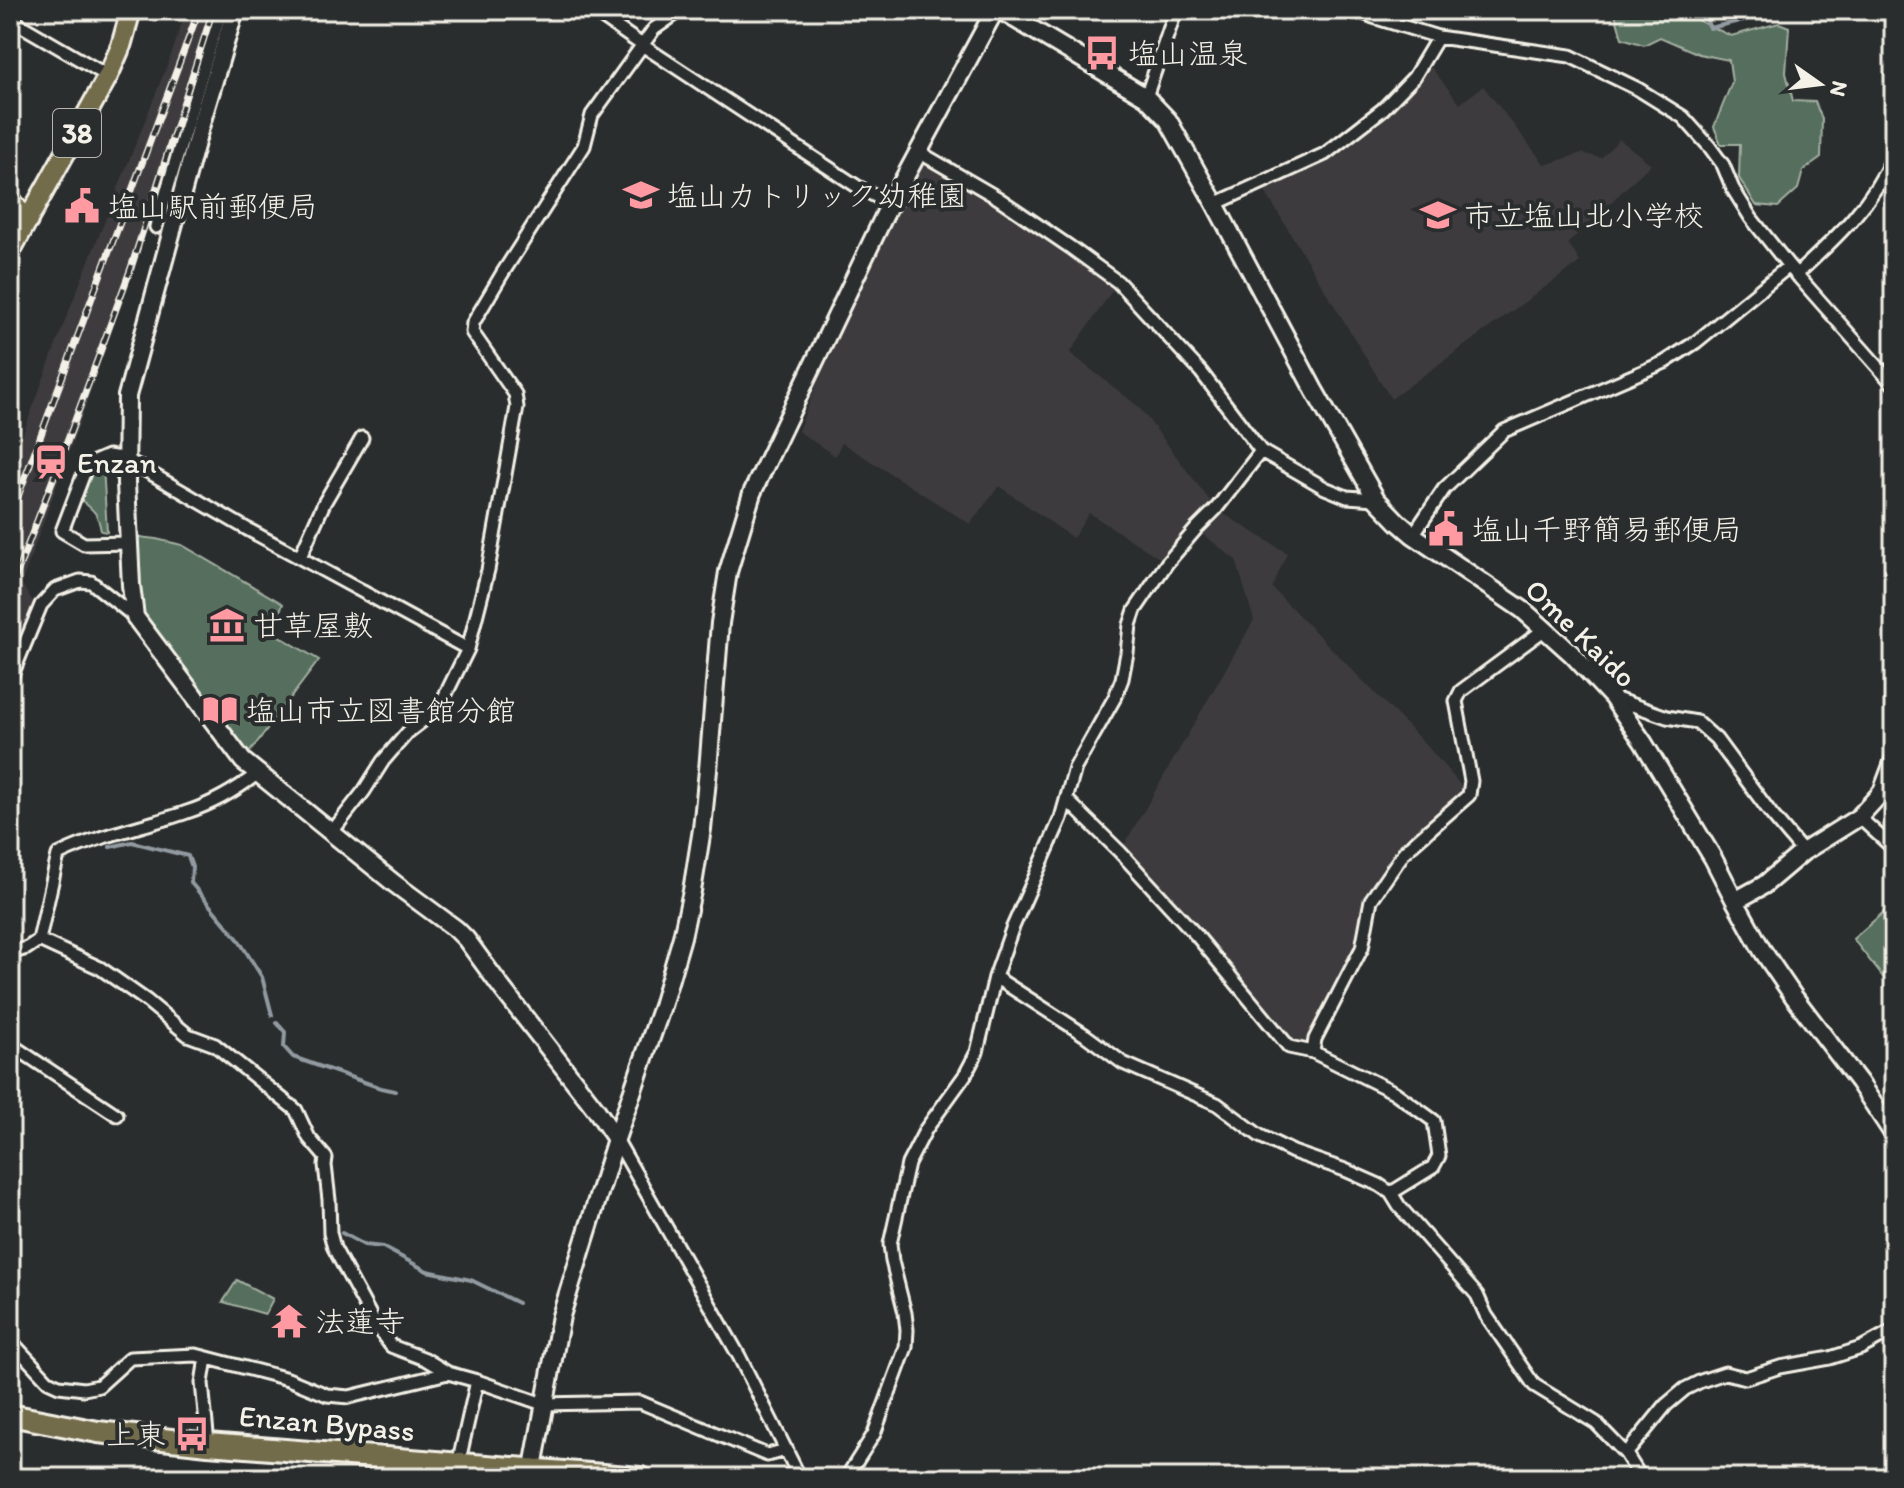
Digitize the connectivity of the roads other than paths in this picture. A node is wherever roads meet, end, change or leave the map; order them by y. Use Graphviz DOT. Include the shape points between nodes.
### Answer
graph roads {
  1 [pos="131,10"];
  2 [pos="221,10"];
  3 [pos="235,10"];
  4 [pos="592,10"];
  5 [pos="681,10"];
  6 [pos="998,10"];
  7 [pos="1176,10"];
  8 [pos="1356,10"];
  9 [pos="10,19"];
  10 [pos="1438,37"];
  11 [pos="642,45"];
  12 [pos="108,76"];
  13 [pos="1146,97"];
  14 [pos="919,152"];
  15 [pos="1894,154"];
  16 [pos="10,199"];
  17 [pos="891,204"];
  18 [pos="1215,204"];
  19 [pos="28,221"];
  20 [pos="156,227"];
  21 [pos="10,252"];
  22 [pos="1792,271"];
  23 [pos="1894,385"];
  24 [pos="362,438"];
  25 [pos="1261,451"];
  26 [pos="126,459"];
  27 [pos="1376,499"];
  28 [pos="1413,535"];
  29 [pos="129,543"];
  30 [pos="300,557"];
  31 [pos="135,617"];
  32 [pos="1545,629"];
  33 [pos="468,649"];
  34 [pos="10,680"];
  35 [pos="1612,697"];
  36 [pos="1894,760"];
  37 [pos="257,774"];
  38 [pos="1067,800"];
  39 [pos="1859,817"];
  40 [pos="331,833"];
  41 [pos="1894,849"];
  42 [pos="1803,852"];
  43 [pos="1735,901"];
  44 [pos="39,940"];
  45 [pos="10,953"];
  46 [pos="995,977"];
  47 [pos="10,1044"];
  48 [pos="1313,1052"];
  49 [pos="117,1115"];
  50 [pos="1894,1135"];
  51 [pos="616,1139"];
  52 [pos="1391,1193"];
  53 [pos="1894,1330"];
  54 [pos="10,1340"];
  55 [pos="206,1358"];
  56 [pos="448,1373"];
  57 [pos="477,1381"];
  58 [pos="543,1404"];
  59 [pos="10,1415"];
  60 [pos="208,1444"];
  61 [pos="787,1450"];
  62 [pos="1626,1454"];
  63 [pos="456,1471"];
  64 [pos="531,1474"];
  65 [pos="641,1478"];
  66 [pos="800,1478"];
  67 [pos="846,1478"];
  68 [pos="1641,1478"];
  1 -- 12 [label="main road, 38"];
  2 -- 20 [label="street"];
  3 -- 26 [label="street" via="127,396"];
  4 -- 11 [label="street"];
  5 -- 11 [label="street"];
  6 -- 13 [label="street, Ome Kaido"];
  6 -- 14 [label="street"];
  7 -- 13 [label="street"];
  8 -- 10 [label="street"];
  9 -- 12 [label="street"];
  10 -- 18 [label="street" via="1414,77 1325,154"];
  10 -- 22 [label="street" via="1570,56 1683,117 1723,165 1751,218"];
  11 -- 17 [label="street"];
  11 -- 33 [label="street" via="592,115 584,146 473,323 472,332 515,394 517,407"];
  12 -- 19 [label="main road, 38"];
  13 -- 18 [label="street, Ome Kaido" via="1168,120"];
  14 -- 17 [label="street"];
  14 -- 25 [label="street" via="998,198 1118,282 1201,372"];
  15 -- 22 [label="street" via="1860,211 1839,235"];
  16 -- 19 [label="main road"];
  17 -- 51 [label="street" via="752,493 728,572 692,891 662,1006"];
  18 -- 27 [label="street, Ome Kaido"];
  19 -- 21 [label="main road, 38"];
  22 -- 23 [label="street"];
  22 -- 28 [label="street" via="1665,362 1504,431 1444,489"];
  24 -- 30 [label="street"];
  25 -- 27 [label="street" via="1325,488 1347,497"];
  25 -- 38 [label="street" via="1167,563 1135,610 1122,679 1075,768"];
  26 -- 29 [label="street"];
  26 -- 29 [label="street" via="108,456 87,465 62,531 84,544"];
  26 -- 30 [label="street"];
  27 -- 28 [label="street, Ome Kaido"];
  28 -- 32 [label="street, Ome Kaido"];
  29 -- 31 [label="street"];
  30 -- 33 [label="street"];
  31 -- 34 [label="street" via="91,582 55,590 41,605"];
  31 -- 37 [label="street"];
  32 -- 35 [label="street, Ome Kaido"];
  32 -- 48 [label="street" via="1461,691 1456,701 1469,795 1405,851 1371,900 1362,948"];
  33 -- 40 [label="street" via="439,708 408,732"];
  35 -- 42 [label="street" via="1697,722"];
  35 -- 43 [label="street, Ome Kaido"];
  36 -- 39 [label="street" via="1882,792"];
  37 -- 40 [label="street"];
  37 -- 44 [label="street" via="190,811 58,855"];
  38 -- 46 [label="street"];
  38 -- 48 [label="street" via="1197,936 1289,1047"];
  39 -- 41 [label="street"];
  39 -- 42 [label="street"];
  40 -- 51 [label="street" via="466,939"];
  42 -- 43 [label="street"];
  43 -- 50 [label="street, Ome Kaido" via="1762,950"];
  44 -- 45 [label="street"];
  44 -- 56 [label="street" via="100,968 188,1035 215,1045 296,1110 326,1158 334,1248 376,1326 391,1346"];
  46 -- 52 [label="street" via="1123,1063 1217,1104 1260,1136"];
  46 -- 67 [label="street" via="977,1052 926,1129 902,1183 890,1244 905,1313 906,1347 874,1434"];
  47 -- 49 [label="street"];
  48 -- 52 [label="street" via="1394,1092 1434,1121 1439,1156 1433,1167"];
  51 -- 58 [label="street" via="561,1316"];
  51 -- 61 [label="street"];
  52 -- 62 [label="street" via="1477,1295 1534,1385 1596,1423"];
  53 -- 62 [label="street" via="1830,1358 1746,1378 1725,1373 1701,1381 1666,1405"];
  54 -- 55 [label="street" via="48,1381 84,1389 99,1386 130,1358"];
  55 -- 56 [label="street" via="349,1397"];
  55 -- 60 [label="street" via="202,1383"];
  56 -- 57 [label="street"];
  57 -- 58 [label="street"];
  57 -- 63 [label="street"];
  58 -- 61 [label="street" via="640,1402 767,1455"];
  58 -- 64 [label="street"];
  59 -- 60 [label="highway, Enzan Bypass" via="98,1432"];
  60 -- 63 [label="highway, Enzan Bypass"];
  61 -- 66 [label="street"];
  62 -- 68 [label="street"];
  63 -- 64 [label="highway, Enzan Bypass"];
  64 -- 65 [label="highway, Enzan Bypass"];
}
